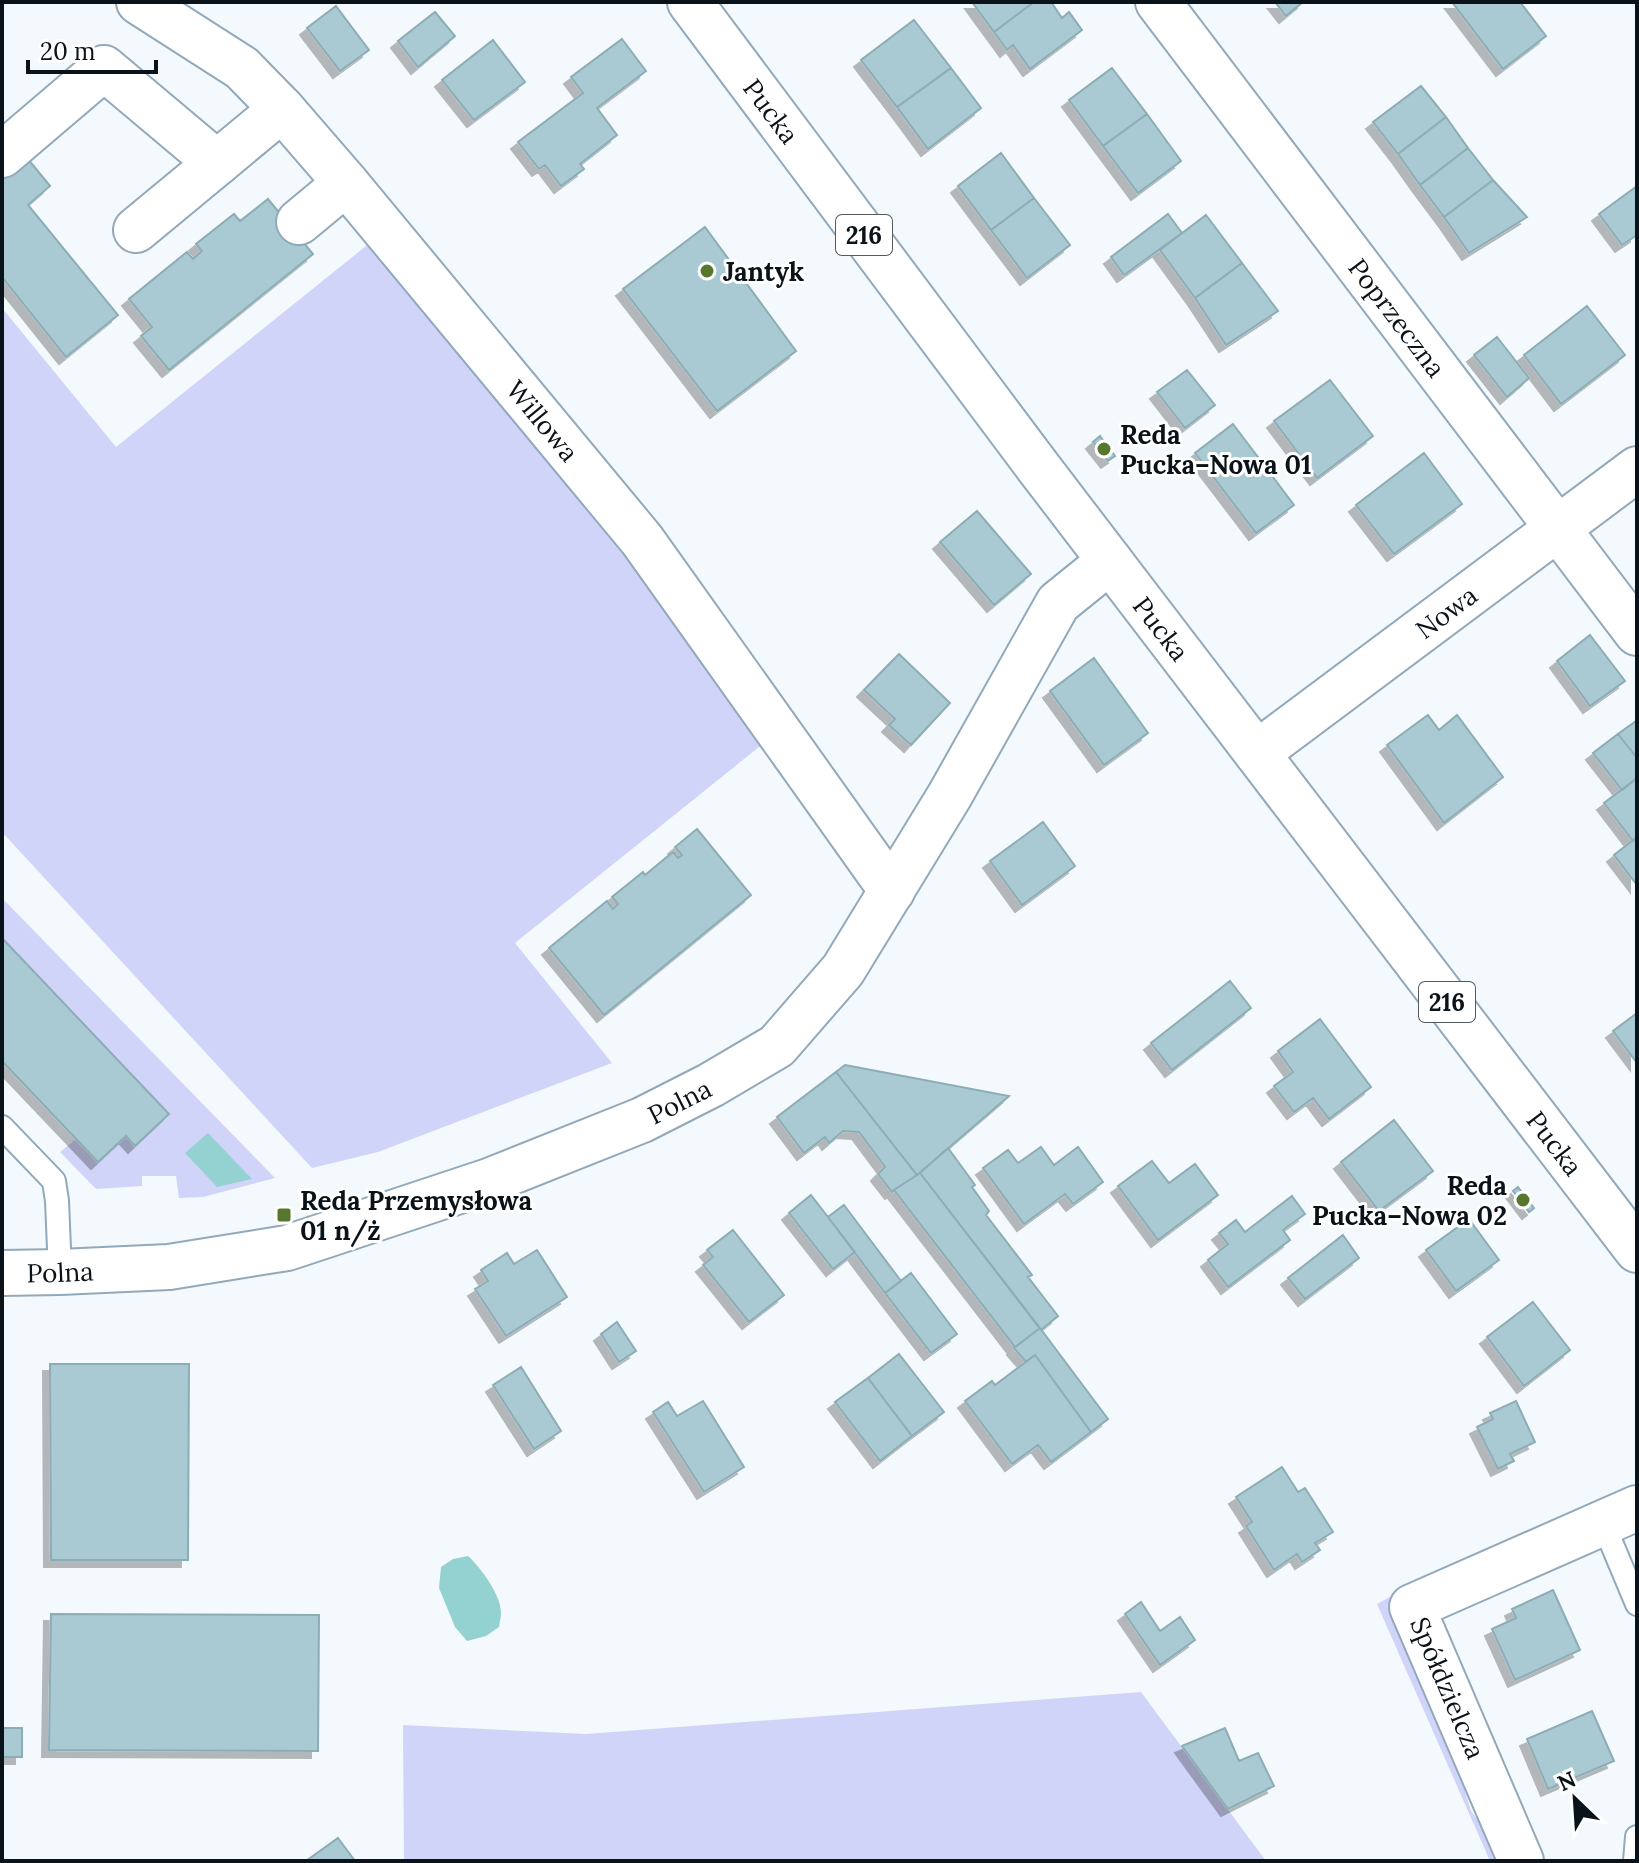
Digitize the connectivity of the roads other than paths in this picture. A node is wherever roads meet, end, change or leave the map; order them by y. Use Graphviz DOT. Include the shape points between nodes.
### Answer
graph roads {
  1 [pos="139,2"];
  2 [pos="690,2"];
  3 [pos="1158,2"];
  4 [pos="282,109"];
  5 [pos="2,155"];
  6 [pos="217,163"];
  7 [pos="346,183"];
  8 [pos="299,222"];
  9 [pos="136,230"];
  10 [pos="1637,469"];
  11 [pos="1557,528"];
  12 [pos="1110,561"];
  13 [pos="1637,633"];
  14 [pos="1257,753"];
  15 [pos="892,891"];
  16 [pos="2,1127"];
  17 [pos="1637,1250"];
  18 [pos="60,1272"];
  19 [pos="2,1273"];
  20 [pos="1620,1516"];
  21 [pos="1637,1604"];
  22 [pos="1637,1837"];
  23 [pos="1521,1861"];
  24 [pos="1635,1861"];
  1 -- 4 [label="street, Willowa" via="242,68"];
  2 -- 12 [label="street, Pucka / 216"];
  3 -- 11 [label="street, Poprzeczna"];
  4 -- 6 [label="street"];
  4 -- 7 [label="street, Willowa"];
  5 -- 6 [label="street" via="104,68"];
  6 -- 9 [label="street"];
  7 -- 8 [label="street"];
  7 -- 15 [label="street, Willowa" via="642,540"];
  10 -- 11 [label="street, Nowa"];
  11 -- 13 [label="street, Poprzeczna"];
  11 -- 14 [label="street, Nowa"];
  12 -- 14 [label="street, Pucka / 216"];
  12 -- 15 [label="street, Polna" via="1058,603"];
  14 -- 17 [label="street, Pucka / 216"];
  15 -- 18 [label="street, Polna" via="843,970 777,1046 642,1120 489,1181 287,1248 169,1267"];
  16 -- 18 [label="lane" via="54,1181"];
  18 -- 19 [label="street, Polna"];
  20 -- 21 [label="lane"];
  20 -- 23 [label="street, Spółdzielcza" via="1412,1607"];
  22 -- 24 [label="lane"];
}
